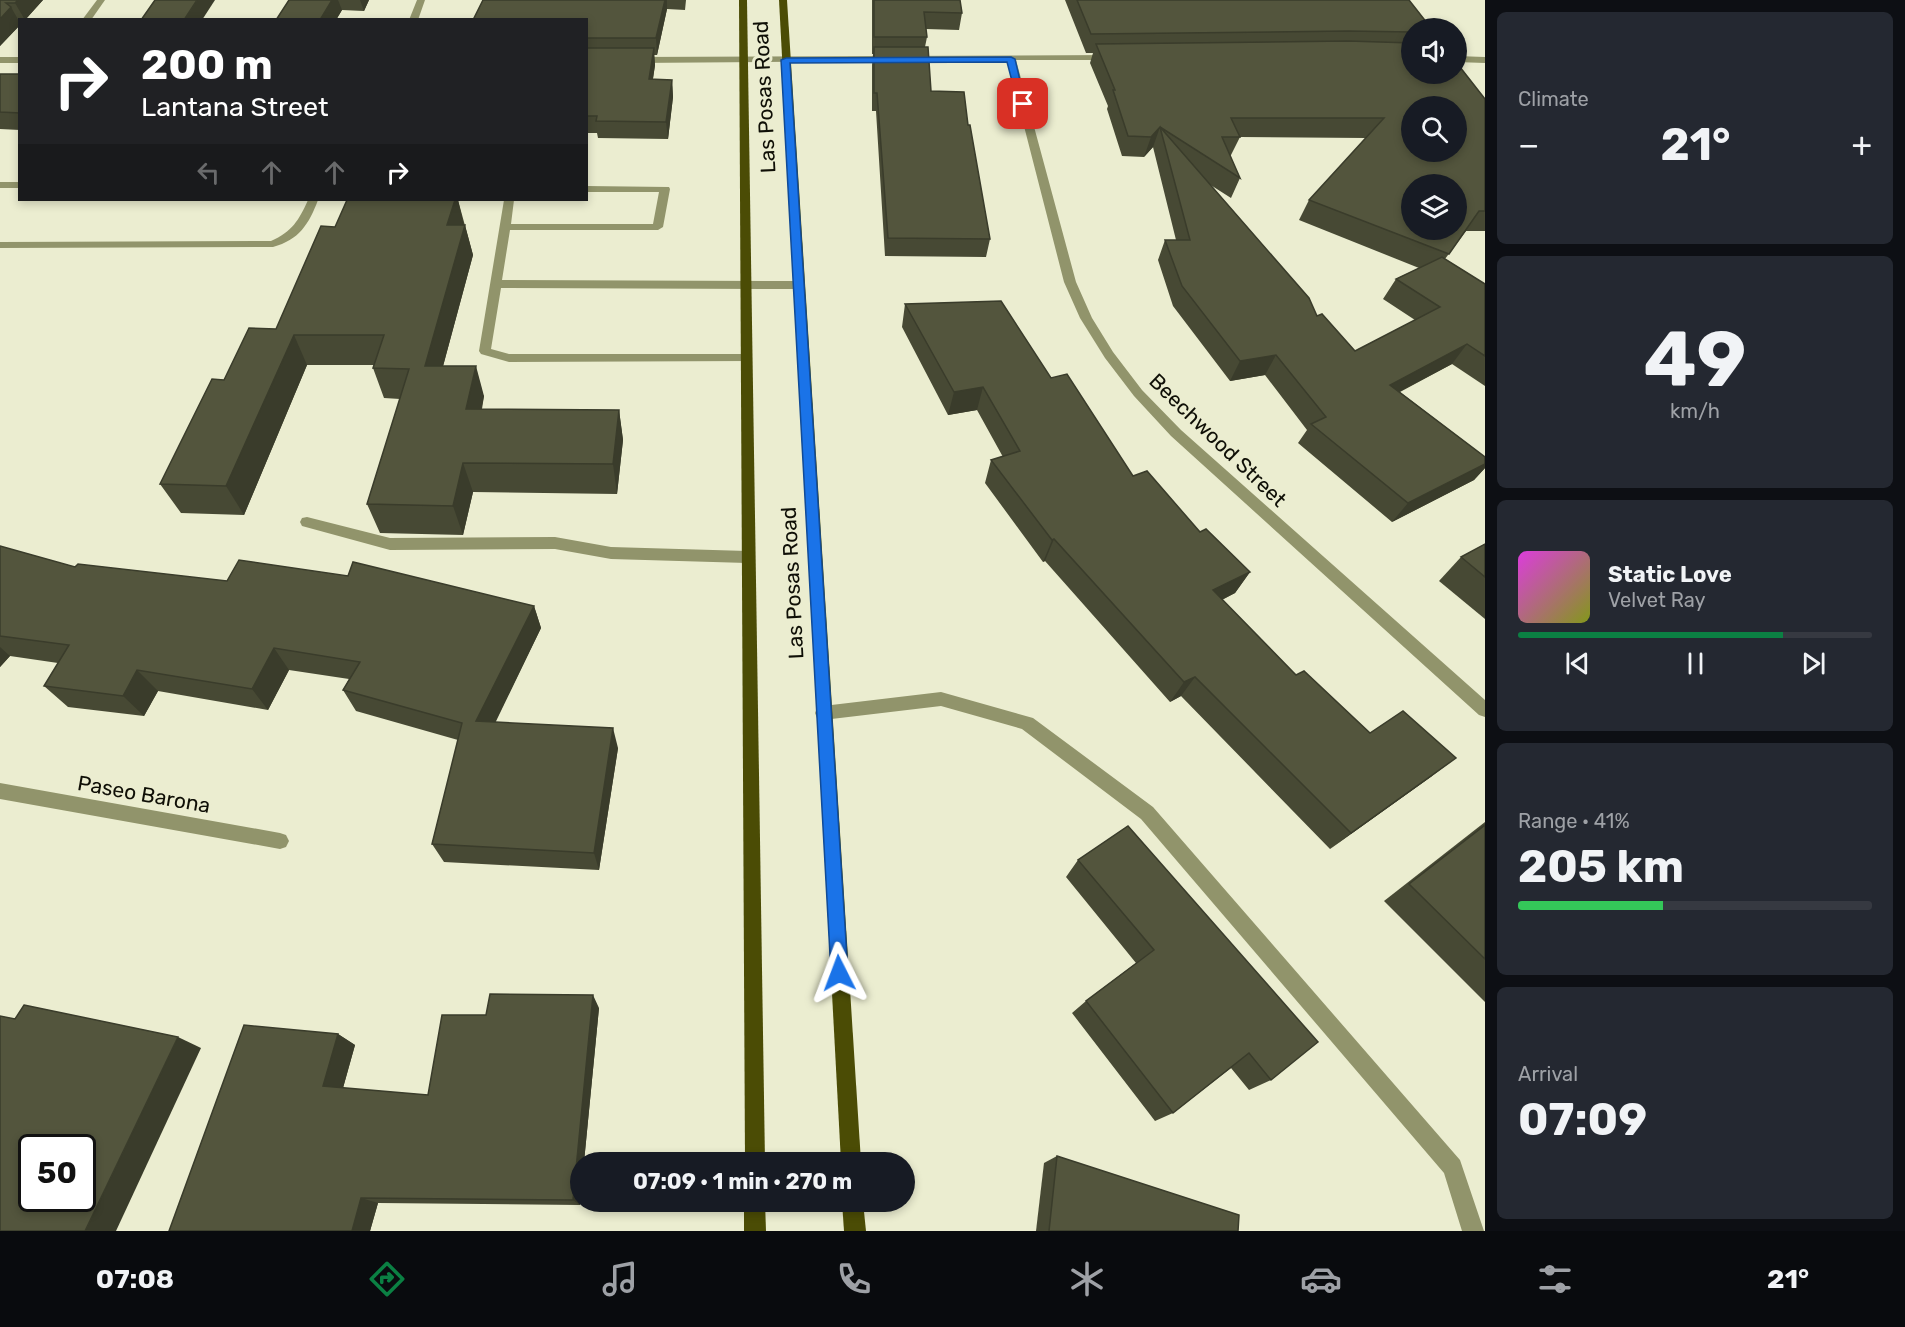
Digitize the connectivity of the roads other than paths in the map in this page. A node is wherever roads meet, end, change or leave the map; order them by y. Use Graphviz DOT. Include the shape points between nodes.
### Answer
graph roads {
  1 [pos="101,0"];
  2 [pos="422,0"];
  3 [pos="742,0"];
  4 [pos="783,0"];
  5 [pos="88,18"];
  6 [pos="414,18"];
  7 [pos="1117,57"];
  8 [pos="743,59"];
  9 [pos="1011,59"];
  10 [pos="1467,59"];
  11 [pos="0,60"];
  12 [pos="18,60"];
  13 [pos="620,60"];
  14 [pos="786,60"];
  15 [pos="1485,60"];
  16 [pos="0,185"];
  17 [pos="18,185"];
  18 [pos="588,189"];
  19 [pos="313,201"];
  20 [pos="509,201"];
  21 [pos="504,227"];
  22 [pos="0,245"];
  23 [pos="495,284"];
  24 [pos="744,285"];
  25 [pos="798,285"];
  26 [pos="745,358"];
  27 [pos="307,522"];
  28 [pos="747,557"];
  29 [pos="1485,710"];
  30 [pos="823,713"];
  31 [pos="0,791"];
  32 [pos="280,841"];
  33 [pos="754,1152"];
  34 [pos="849,1152"];
  35 [pos="755,1212"];
  36 [pos="854,1212"];
  37 [pos="755,1231"];
  38 [pos="855,1231"];
  39 [pos="1473,1231"];
  1 -- 5 [label="street"];
  2 -- 6 [label="street"];
  3 -- 8 [label="main road, Las Posas Road"];
  4 -- 14 [label="main road, Las Posas Road"];
  7 -- 9 [label="street"];
  8 -- 13 [label="street"];
  8 -- 14 [label="street"];
  8 -- 24 [label="main road, Las Posas Road"];
  9 -- 14 [label="street"];
  9 -- 29 [label="street, Beechwood Street" via="1070,282 1108,355 1176,433"];
  10 -- 15 [label="street"];
  11 -- 12 [label="street"];
  14 -- 25 [label="main road, Las Posas Road"];
  16 -- 17 [label="street"];
  18 -- 21 [label="street" via="665,189 658,227"];
  19 -- 22 [label="street" via="302,226 273,244"];
  20 -- 21 [label="street"];
  21 -- 23 [label="street"];
  23 -- 24 [label="street"];
  23 -- 26 [label="street" via="485,351 509,358"];
  24 -- 25 [label="street"];
  24 -- 26 [label="main road, Las Posas Road"];
  25 -- 30 [label="main road, Las Posas Road"];
  26 -- 28 [label="main road, Las Posas Road"];
  27 -- 28 [label="street" via="390,544 555,543 611,553"];
  28 -- 33 [label="main road, Las Posas Road"];
  30 -- 34 [label="main road, Las Posas Road"];
  30 -- 39 [label="street" via="941,699 1027,723 1147,813 1453,1167"];
  31 -- 32 [label="street, Paseo Barona"];
  35 -- 37 [label="main road"];
  36 -- 38 [label="main road"];
}
